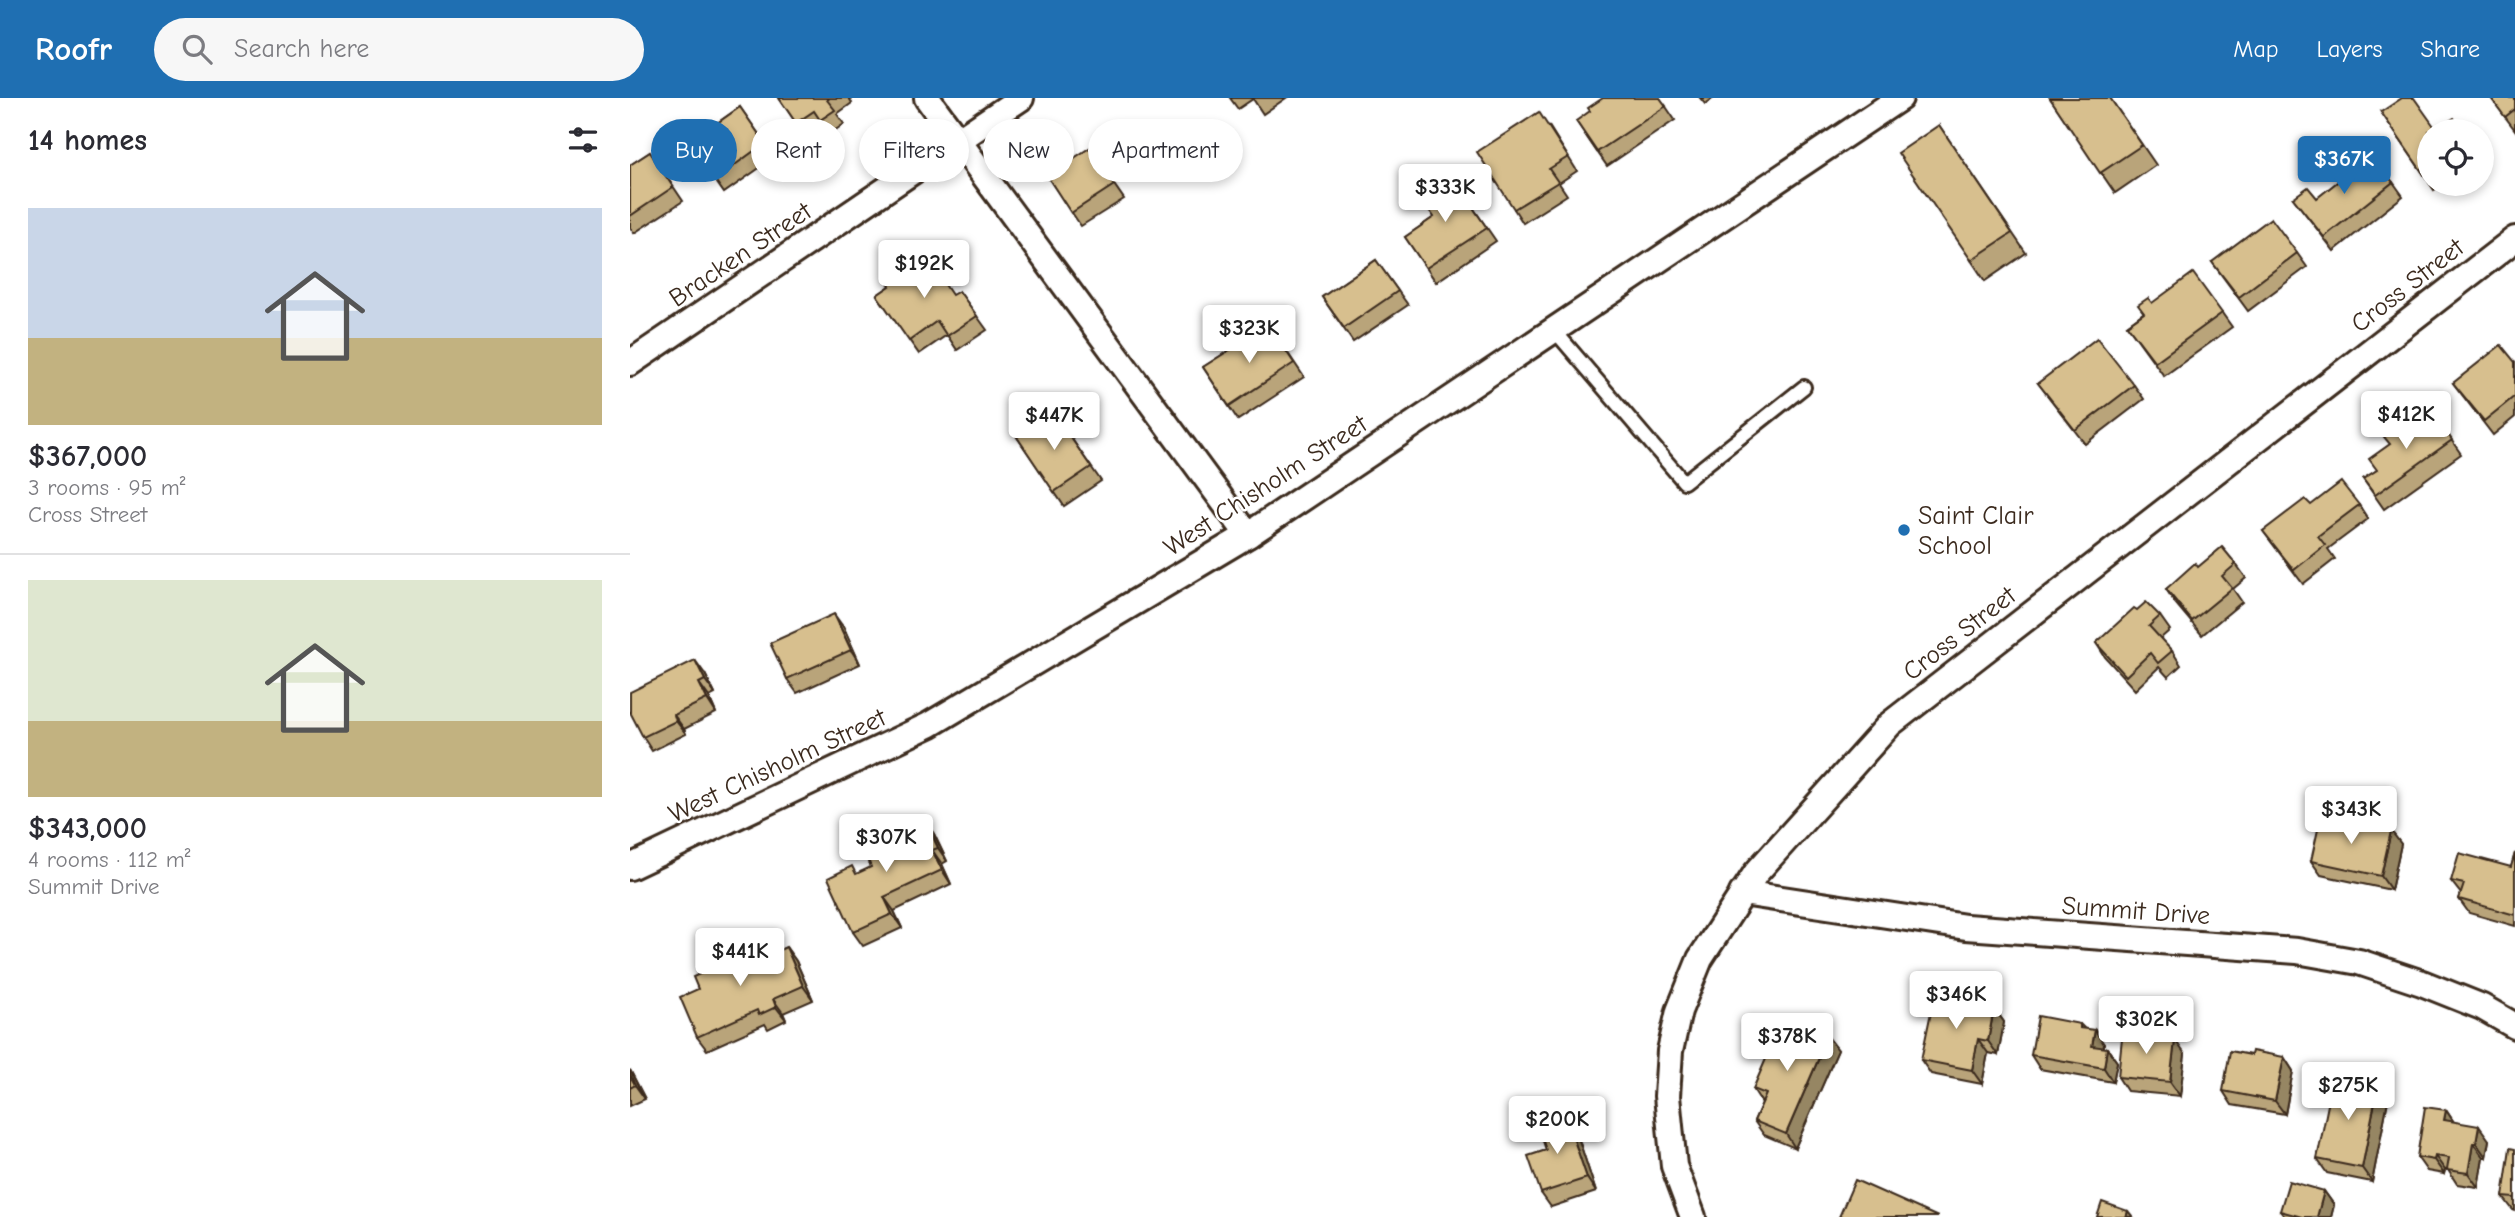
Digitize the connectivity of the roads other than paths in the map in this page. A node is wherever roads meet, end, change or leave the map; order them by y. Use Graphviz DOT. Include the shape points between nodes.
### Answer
graph roads {
  1 [pos="927,98"];
  2 [pos="1021,98"];
  3 [pos="1900,98"];
  4 [pos="942,119"];
  5 [pos="969,134"];
  6 [pos="969,157"];
  7 [pos="899,182"];
  8 [pos="2515,239"];
  9 [pos="1554,330"];
  10 [pos="630,363"];
  11 [pos="1804,387"];
  12 [pos="1248,535"];
  13 [pos="630,867"];
  14 [pos="1742,894"];
  15 [pos="2515,1026"];
  16 [pos="1693,1217"];
  1 -- 4 [label="street"];
  2 -- 5 [label="street, Bracken Street"];
  3 -- 9 [label="street, West Chisholm Street"];
  6 -- 12 [label="street"];
  7 -- 10 [label="street, Bracken Street"];
  8 -- 14 [label="street, Cross Street" via="1890,724"];
  9 -- 11 [label="lane" via="1684,482"];
  9 -- 12 [label="street, West Chisholm Street"];
  12 -- 13 [label="street, West Chisholm Street" via="929,725"];
  14 -- 15 [label="street, Summit Drive" via="1966,926 2297,951 2359,962 2422,983"];
  14 -- 16 [label="street, Cross Street" via="1713,935 1688,985 1670,1051 1667,1096 1674,1166"];
}
